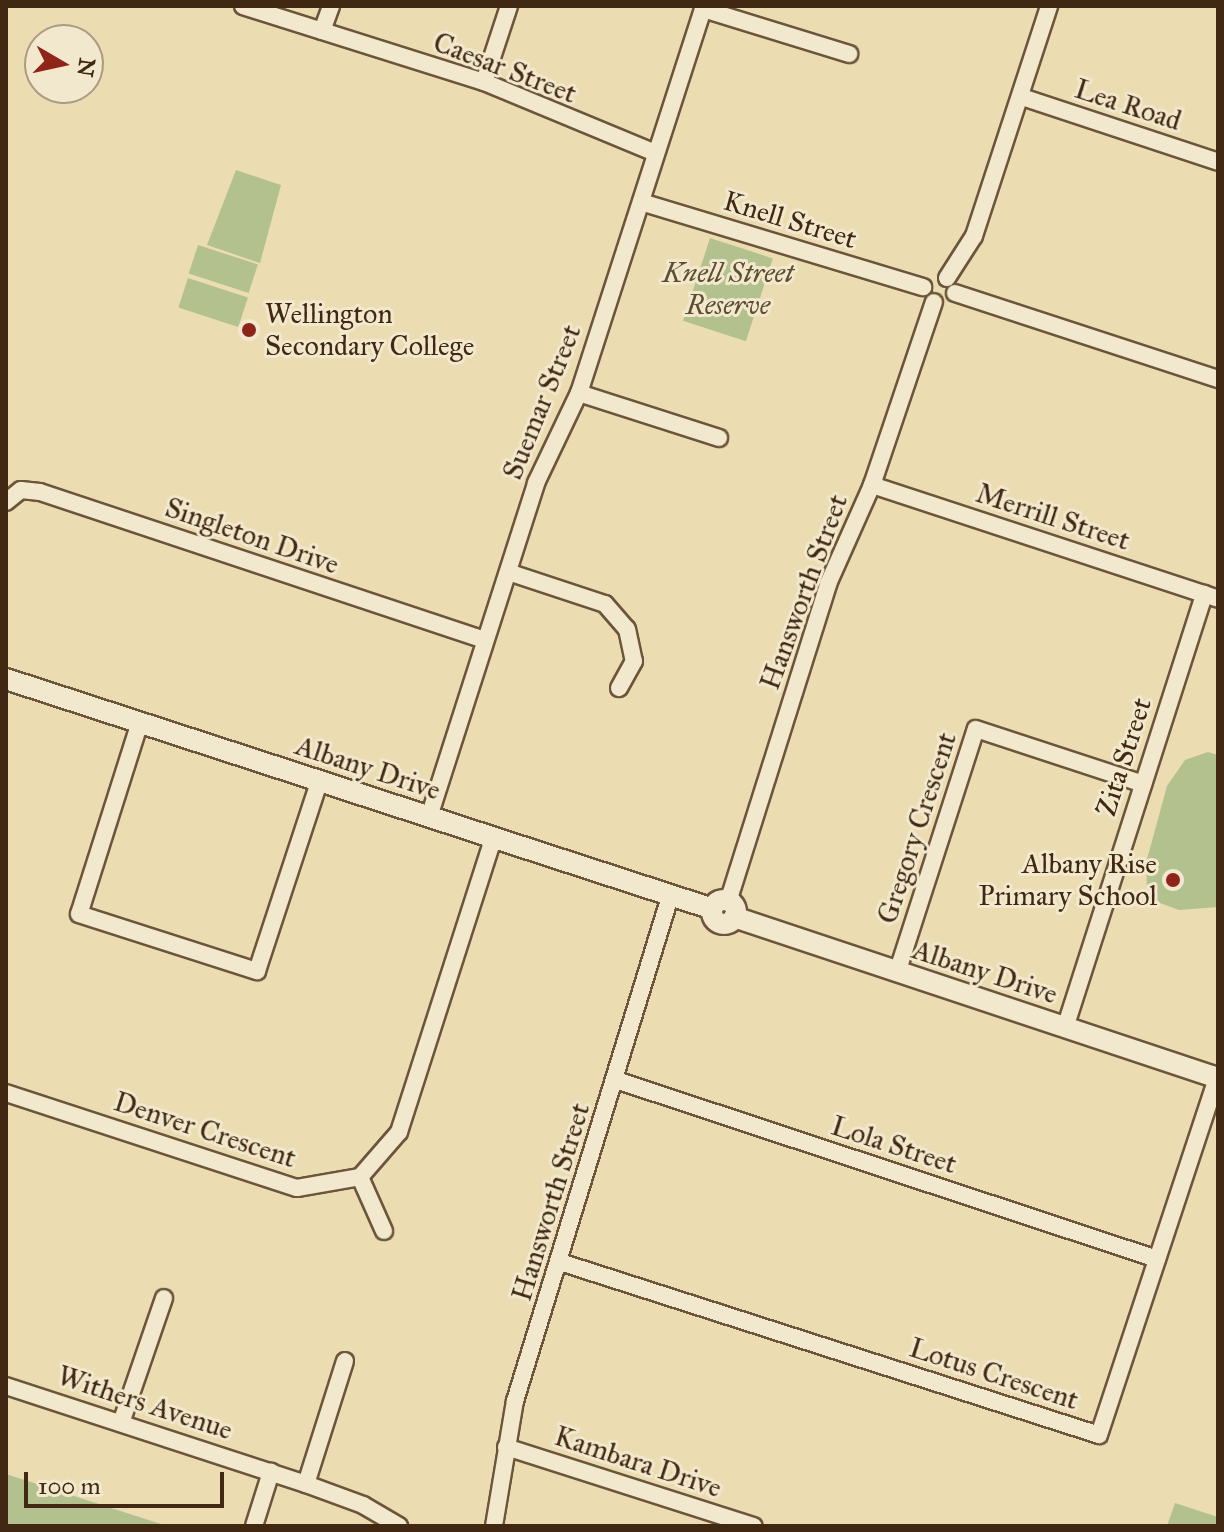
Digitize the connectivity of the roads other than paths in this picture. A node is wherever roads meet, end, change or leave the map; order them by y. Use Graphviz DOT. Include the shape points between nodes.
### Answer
graph roads {
  1 [pos="243,6"];
  2 [pos="331,6"];
  3 [pos="509,6"];
  4 [pos="704,7"];
  5 [pos="1050,8"];
  6 [pos="322,31"];
  7 [pos="849,54"];
  8 [pos="484,82"];
  9 [pos="1022,97"];
  10 [pos="655,153"];
  11 [pos="1218,162"];
  12 [pos="641,202"];
  13 [pos="951,286"];
  14 [pos="923,287"];
  15 [pos="934,302"];
  16 [pos="1218,379"];
  17 [pos="579,393"];
  18 [pos="719,438"];
  19 [pos="872,485"];
  20 [pos="6,502"];
  21 [pos="508,572"];
  22 [pos="1211,596"];
  23 [pos="485,640"];
  24 [pos="6,679"];
  25 [pos="619,688"];
  26 [pos="140,722"];
  27 [pos="319,782"];
  28 [pos="1143,784"];
  29 [pos="429,817"];
  30 [pos="493,839"];
  31 [pos="670,897"];
  32 [pos="725,909"];
  33 [pos="897,973"];
  34 [pos="1065,1028"];
  35 [pos="1217,1078"];
  36 [pos="616,1080"];
  37 [pos="6,1093"];
  38 [pos="360,1177"];
  39 [pos="384,1231"];
  40 [pos="1157,1259"];
  41 [pos="560,1262"];
  42 [pos="164,1298"];
  43 [pos="345,1361"];
  44 [pos="6,1386"];
  45 [pos="121,1423"];
  46 [pos="506,1447"];
  47 [pos="271,1472"];
  48 [pos="306,1484"];
  49 [pos="254,1526"];
  50 [pos="399,1526"];
  51 [pos="494,1526"];
  52 [pos="754,1526"];
  1 -- 6 [label="street, Caesar Street"];
  2 -- 6 [label="street"];
  3 -- 8 [label="street"];
  4 -- 7 [label="street"];
  4 -- 10 [label="street, Suemar Street"];
  5 -- 9 [label="street"];
  6 -- 8 [label="street, Caesar Street"];
  8 -- 10 [label="street, Caesar Street"];
  9 -- 11 [label="street, Lea Road"];
  9 -- 13 [label="street"];
  10 -- 12 [label="street, Suemar Street"];
  12 -- 14 [label="street, Knell Street"];
  12 -- 17 [label="street, Suemar Street"];
  13 -- 14 [label="street" via="939,276"];
  13 -- 15 [label="street"];
  13 -- 16 [label="street"];
  14 -- 15 [label="street" via="925,297"];
  15 -- 19 [label="street, Hansworth Street"];
  17 -- 18 [label="street"];
  17 -- 21 [label="street, Suemar Street" via="536,483"];
  19 -- 22 [label="street, Merrill Street"];
  19 -- 32 [label="street, Hansworth Street" via="828,584"];
  20 -- 23 [label="street, Singleton Drive" via="21,490 40,492"];
  21 -- 23 [label="street, Suemar Street"];
  21 -- 25 [label="street" via="605,604 627,629 634,661"];
  22 -- 28 [label="street, Zita Street"];
  23 -- 29 [label="street, Suemar Street"];
  24 -- 26 [label="street, Albany Drive"];
  26 -- 27 [label="street, Albany Drive"];
  26 -- 27 [label="street" via="79,914 257,971"];
  27 -- 29 [label="street, Albany Drive"];
  28 -- 33 [label="street, Gregory Crescent" via="976,729"];
  28 -- 34 [label="street, Zita Street"];
  29 -- 30 [label="street, Albany Drive"];
  30 -- 31 [label="street, Albany Drive"];
  30 -- 38 [label="street" via="399,1132"];
  31 -- 32 [label="street, Albany Drive"];
  31 -- 36 [label="street, Hansworth Street"];
  32 -- 33 [label="street, Albany Drive"];
  33 -- 34 [label="street, Albany Drive"];
  34 -- 35 [label="street, Albany Drive"];
  35 -- 40 [label="street, Lotus Crescent"];
  36 -- 40 [label="street, Lola Street"];
  36 -- 41 [label="street, Hansworth Street"];
  37 -- 38 [label="street, Denver Crescent" via="297,1188"];
  38 -- 39 [label="street"];
  40 -- 41 [label="street, Lotus Crescent" via="1099,1435"];
  41 -- 46 [label="street, Hansworth Street"];
  42 -- 45 [label="street"];
  43 -- 48 [label="street"];
  44 -- 45 [label="street, Withers Avenue"];
  45 -- 47 [label="street, Withers Avenue"];
  46 -- 51 [label="street, Hansworth Street"];
  46 -- 52 [label="street, Kambara Drive"];
  47 -- 48 [label="street, Withers Avenue"];
  47 -- 49 [label="street"];
  48 -- 50 [label="street, Withers Avenue"];
}
